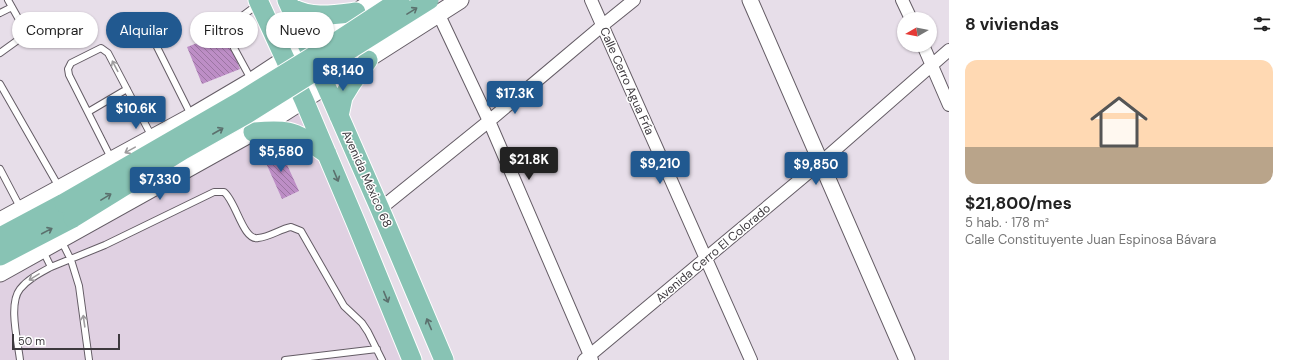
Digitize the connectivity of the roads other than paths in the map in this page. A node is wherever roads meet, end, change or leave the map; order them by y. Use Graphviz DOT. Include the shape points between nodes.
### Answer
graph roads {
  1 [pos="8,0"];
  2 [pos="375,0"];
  3 [pos="400,0"];
  4 [pos="460,0"];
  5 [pos="591,0"];
  6 [pos="634,0"];
  7 [pos="750,0"];
  8 [pos="902,0"];
  9 [pos="259,1"];
  10 [pos="288,3"];
  11 [pos="12,7"];
  12 [pos="434,7"];
  13 [pos="356,12"];
  14 [pos="908,12"];
  15 [pos="0,13"];
  16 [pos="603,25"];
  17 [pos="334,27"];
  18 [pos="157,48"];
  19 [pos="303,48"];
  20 [pos="308,48"];
  21 [pos="949,50"];
  22 [pos="926,52"];
  23 [pos="0,53"];
  24 [pos="285,60"];
  25 [pos="368,60"];
  26 [pos="932,65"];
  27 [pos="252,81"];
  28 [pos="0,84"];
  29 [pos="326,86"];
  30 [pos="126,89"];
  31 [pos="304,100"];
  32 [pos="949,105"];
  33 [pos="88,112"];
  34 [pos="339,116"];
  35 [pos="191,117"];
  36 [pos="490,121"];
  37 [pos="253,132"];
  38 [pos="152,138"];
  39 [pos="327,154"];
  40 [pos="112,160"];
  41 [pos="820,163"];
  42 [pos="0,169"];
  43 [pos="65,203"];
  44 [pos="380,209"];
  45 [pos="22,210"];
  46 [pos="0,222"];
  47 [pos="0,237"];
  48 [pos="61,240"];
  49 [pos="42,250"];
  50 [pos="0,256"];
  51 [pos="706,259"];
  52 [pos="71,260"];
  53 [pos="51,267"];
  54 [pos="0,273"];
  55 [pos="377,349"];
  56 [pos="318,358"];
  57 [pos="589,358"];
  58 [pos="20,360"];
  59 [pos="89,360"];
  60 [pos="285,360"];
  61 [pos="382,360"];
  62 [pos="412,360"];
  63 [pos="444,360"];
  64 [pos="751,360"];
  65 [pos="907,360"];
  1 -- 11 [label="lane"];
  2 -- 13 [label="main road"];
  3 -- 43 [label="main road, bridge" via="239,102"];
  4 -- 12 [label="main road"];
  5 -- 16 [label="street, Calle Cerro Agua Fría"];
  6 -- 16 [label="street"];
  7 -- 41 [label="street"];
  8 -- 14 [label="street"];
  9 -- 24 [label="main road"];
  9 -- 27 [label="lane" via="241,17 231,39"];
  10 -- 13 [label="main road" via="302,13 312,15"];
  11 -- 15 [label="lane"];
  11 -- 23 [label="lane" via="23,33 18,40"];
  12 -- 25 [label="main road"];
  12 -- 36 [label="street"];
  43 -- 12 [label="main road, one-way, bridge" via="183,150"];
  13 -- 17 [label="main road"];
  16 -- 36 [label="street"];
  16 -- 51 [label="street, Calle Cerro Agua Fría"];
  18 -- 35 [label="lane"];
  19 -- 24 [label="main road"];
  20 -- 29 [label="main road, Avenida México 68"];
  21 -- 26 [label="street, Avenida Cerro El Colorado"];
  22 -- 26 [label="street"];
  24 -- 27 [label="main road"];
  24 -- 31 [label="main road"];
  25 -- 29 [label="main road"];
  25 -- 34 [label="main road" via="350,84"];
  26 -- 32 [label="street"];
  26 -- 41 [label="street, Avenida Cerro El Colorado"];
  27 -- 35 [label="main road"];
  28 -- 43 [label="lane"];
  29 -- 31 [label="main road"];
  29 -- 34 [label="main road, Avenida México 68"];
  30 -- 33 [label="lane"];
  30 -- 33 [label="lane, one-way" via="108,53 101,48 71,63 69,75"];
  30 -- 38 [label="lane"];
  31 -- 37 [label="main road"];
  31 -- 39 [label="main road"];
  33 -- 40 [label="lane"];
  34 -- 44 [label="main road, Avenida México 68"];
  35 -- 38 [label="main road"];
  36 -- 44 [label="street"];
  36 -- 57 [label="street"];
  37 -- 39 [label="main road" via="288,132 300,136"];
  37 -- 48 [label="main road"];
  38 -- 40 [label="main road, one-way"];
  39 -- 62 [label="main road, one-way"];
  40 -- 43 [label="main road"];
  41 -- 51 [label="street, Avenida Cerro El Colorado"];
  41 -- 65 [label="street"];
  42 -- 45 [label="lane"];
  43 -- 45 [label="main road"];
  43 -- 47 [label="main road"];
  50 -- 43 [label="main road, one-way"];
  63 -- 44 [label="main road, Avenida México 68, one-way"];
  45 -- 46 [label="main road"];
  48 -- 49 [label="main road"];
  48 -- 52 [label="lane"];
  49 -- 53 [label="lane"];
  49 -- 54 [label="main road"];
  51 -- 57 [label="street, Avenida Cerro El Colorado"];
  51 -- 64 [label="street, Calle Cerro Agua Fría"];
  52 -- 53 [label="lane"];
  52 -- 55 [label="lane" via="214,192 224,192 231,199 245,230 253,238 291,227 301,231 344,306 362,323"];
  59 -- 52 [label="lane, one-way" via="78,286"];
  53 -- 58 [label="lane, one-way" via="27,282 17,293 14,316"];
  55 -- 56 [label="lane"];
  55 -- 61 [label="lane"];
  56 -- 60 [label="lane"];
}
